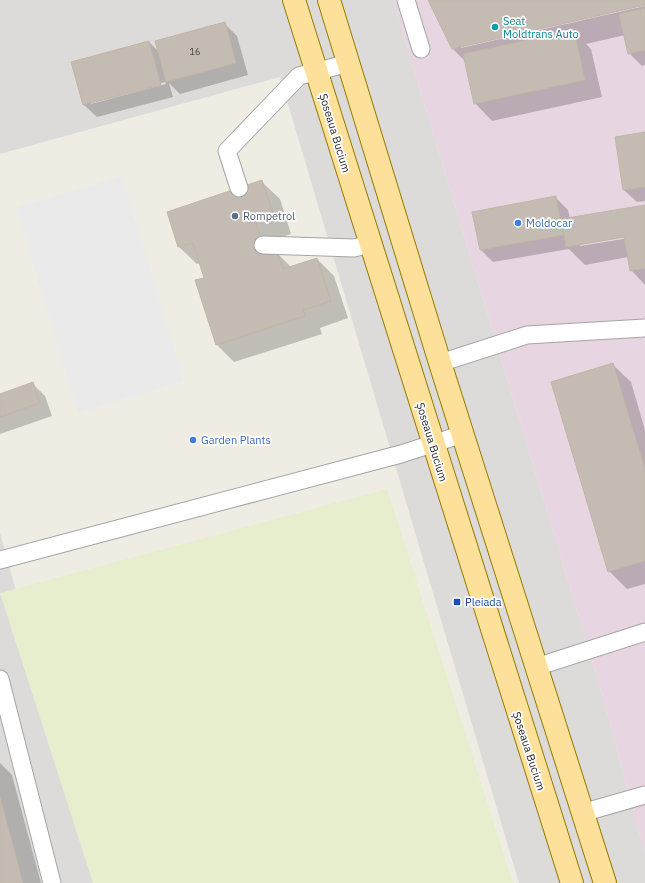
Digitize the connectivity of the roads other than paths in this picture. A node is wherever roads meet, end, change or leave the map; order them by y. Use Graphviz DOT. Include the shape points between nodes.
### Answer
graph roads {
  1 [pos="294,0"];
  2 [pos="329,0"];
  3 [pos="406,0"];
  4 [pos="421,49"];
  5 [pos="349,63"];
  6 [pos="316,71"];
  7 [pos="239,188"];
  8 [pos="370,244"];
  9 [pos="263,245"];
  10 [pos="645,328"];
  11 [pos="440,362"];
  12 [pos="463,434"];
  13 [pos="432,444"];
  14 [pos="0,560"];
  15 [pos="645,632"];
  16 [pos="536,667"];
  17 [pos="0,679"];
  18 [pos="645,795"];
  19 [pos="582,813"];
  20 [pos="52,883"];
  21 [pos="572,883"];
  22 [pos="605,883"];
  1 -- 6 [label="main road, Șoseaua Bucium"];
  2 -- 5 [label="main road"];
  3 -- 4 [label="lane"];
  5 -- 6 [label="lane"];
  5 -- 11 [label="main road"];
  6 -- 7 [label="lane" via="299,76 227,151"];
  6 -- 8 [label="main road, Șoseaua Bucium"];
  8 -- 9 [label="lane" via="354,248"];
  8 -- 13 [label="main road, Șoseaua Bucium"];
  10 -- 11 [label="lane" via="527,335"];
  11 -- 12 [label="main road"];
  12 -- 13 [label="lane"];
  12 -- 16 [label="main road"];
  13 -- 14 [label="lane"];
  13 -- 21 [label="main road, Șoseaua Bucium"];
  15 -- 16 [label="lane"];
  16 -- 19 [label="main road"];
  17 -- 20 [label="lane"];
  18 -- 19 [label="lane"];
  19 -- 22 [label="main road"];
}
